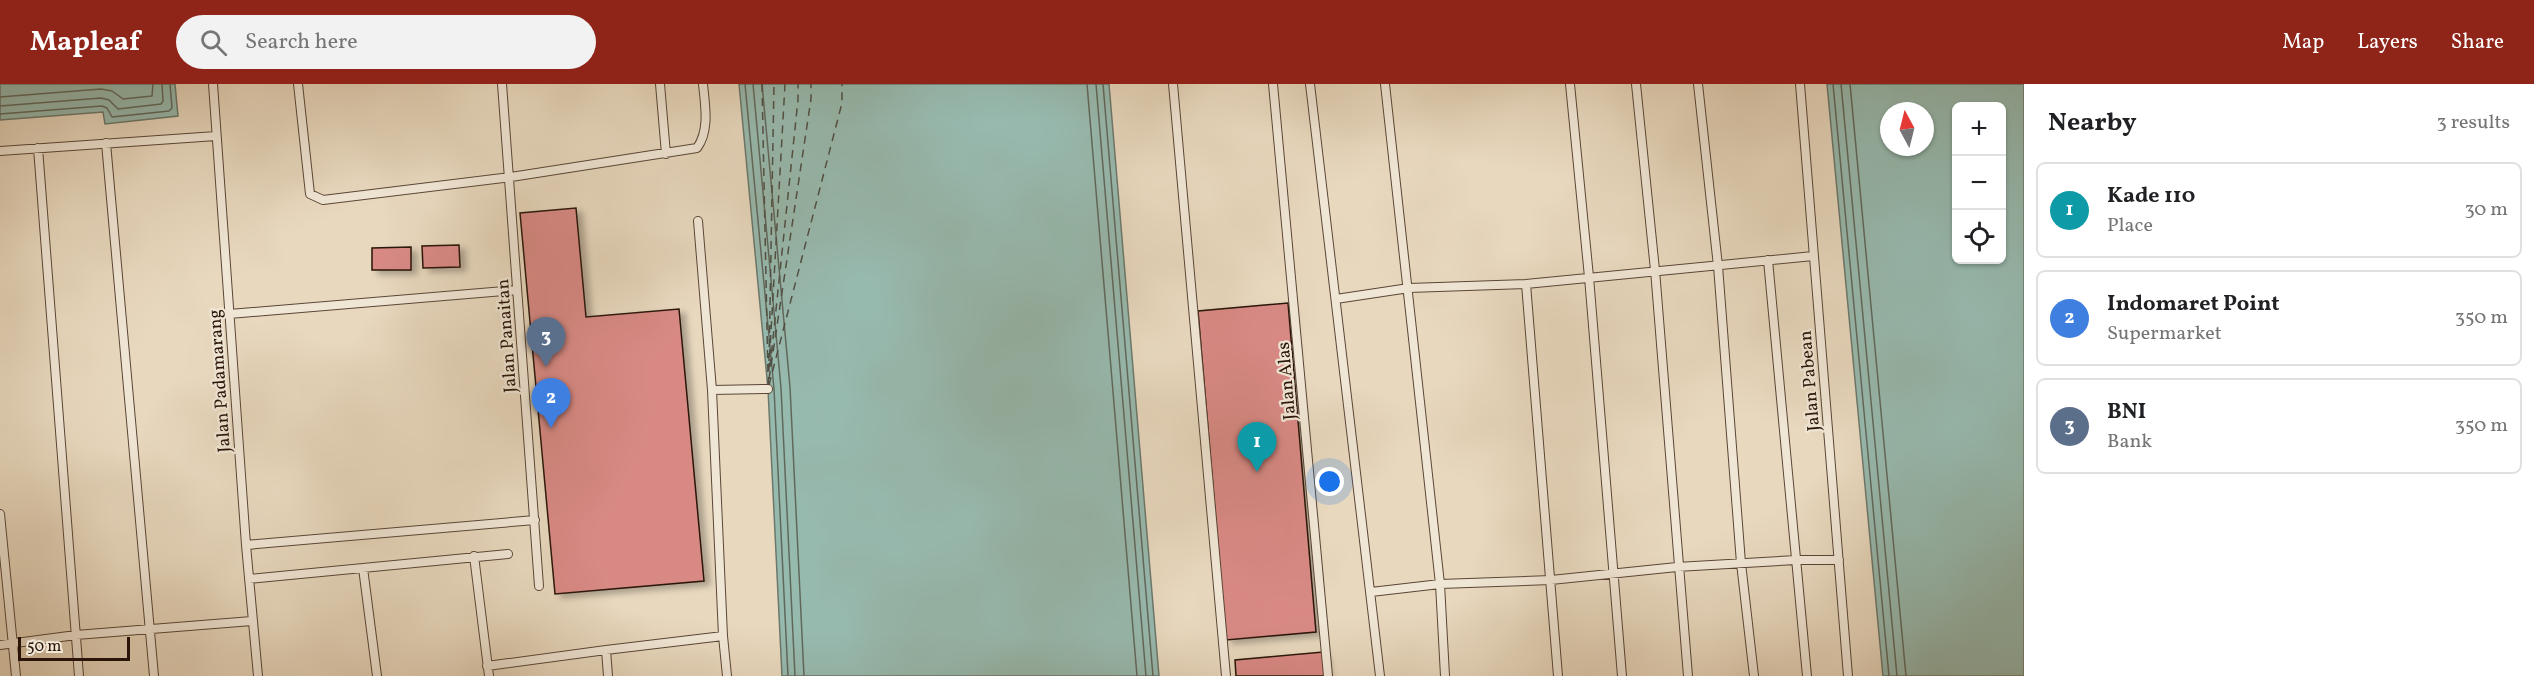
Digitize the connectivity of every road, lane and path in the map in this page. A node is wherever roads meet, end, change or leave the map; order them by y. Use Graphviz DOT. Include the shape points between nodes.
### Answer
graph roads {
  1 [pos="213,84"];
  2 [pos="298,84"];
  3 [pos="502,84"];
  4 [pos="660,84"];
  5 [pos="703,84"];
  6 [pos="1173,84"];
  7 [pos="1273,84"];
  8 [pos="1310,84"];
  9 [pos="1384,84"];
  10 [pos="1570,84"];
  11 [pos="1636,84"];
  12 [pos="1698,84"];
  13 [pos="1800,84"];
  14 [pos="216,136"];
  15 [pos="106,143"];
  16 [pos="38,148"];
  17 [pos="0,151"];
  18 [pos="666,154"];
  19 [pos="511,177"];
  20 [pos="698,220"];
  21 [pos="1813,256"];
  22 [pos="1768,260"];
  23 [pos="1718,266"];
  24 [pos="1655,270"];
  25 [pos="1589,277"];
  26 [pos="1526,284"];
  27 [pos="1409,288"];
  28 [pos="518,290"];
  29 [pos="1336,299"];
  30 [pos="229,314"];
  31 [pos="768,389"];
  32 [pos="712,390"];
  33 [pos="0,514"];
  34 [pos="535,520"];
  35 [pos="246,545"];
  36 [pos="508,554"];
  37 [pos="474,556"];
  38 [pos="1796,560"];
  39 [pos="1839,560"];
  40 [pos="1741,564"];
  41 [pos="1677,567"];
  42 [pos="363,568"];
  43 [pos="1612,574"];
  44 [pos="249,579"];
  45 [pos="1551,580"];
  46 [pos="1440,584"];
  47 [pos="539,586"];
  48 [pos="1371,592"];
  49 [pos="252,621"];
  50 [pos="150,630"];
  51 [pos="76,635"];
  52 [pos="723,636"];
  53 [pos="13,644"];
  54 [pos="0,645"];
  55 [pos="606,650"];
  56 [pos="488,666"];
  57 [pos="16,676"];
  58 [pos="79,676"];
  59 [pos="154,676"];
  60 [pos="258,676"];
  61 [pos="377,676"];
  62 [pos="489,676"];
  63 [pos="608,676"];
  64 [pos="727,676"];
  65 [pos="1226,676"];
  66 [pos="1329,676"];
  67 [pos="1380,676"];
  68 [pos="1445,676"];
  69 [pos="1558,676"];
  70 [pos="1622,676"];
  71 [pos="1688,676"];
  72 [pos="1754,676"];
  73 [pos="1807,676"];
  74 [pos="1848,676"];
  1 -- 14 [label="lane, Jalan Padamarang"];
  2 -- 19 [label="lane" via="310,194 323,200"];
  3 -- 19 [label="lane, Jalan Panaitan"];
  4 -- 18 [label="lane"];
  5 -- 18 [label="lane" via="703,139 697,148"];
  6 -- 65 [label="lane"];
  7 -- 66 [label="lane, Jalan Alas"];
  8 -- 29 [label="lane"];
  9 -- 27 [label="lane"];
  10 -- 25 [label="lane"];
  11 -- 24 [label="lane"];
  12 -- 23 [label="lane"];
  13 -- 21 [label="lane, Jalan Pabean"];
  14 -- 15 [label="lane"];
  14 -- 30 [label="lane, Jalan Padamarang"];
  15 -- 16 [label="lane"];
  15 -- 50 [label="lane"];
  16 -- 17 [label="lane"];
  16 -- 51 [label="lane"];
  18 -- 19 [label="lane"];
  19 -- 28 [label="lane, Jalan Panaitan"];
  20 -- 32 [label="lane"];
  21 -- 22 [label="lane"];
  21 -- 39 [label="lane, Jalan Pabean"];
  22 -- 23 [label="lane"];
  22 -- 38 [label="lane"];
  23 -- 24 [label="lane"];
  23 -- 40 [label="lane"];
  24 -- 25 [label="lane"];
  24 -- 41 [label="lane"];
  25 -- 26 [label="lane"];
  25 -- 43 [label="lane"];
  26 -- 27 [label="lane"];
  26 -- 45 [label="lane"];
  27 -- 29 [label="lane"];
  27 -- 46 [label="lane"];
  28 -- 30 [label="lane"];
  28 -- 34 [label="lane, Jalan Panaitan"];
  29 -- 48 [label="lane"];
  30 -- 35 [label="lane, Jalan Padamarang"];
  31 -- 32 [label="lane"];
  32 -- 52 [label="lane"];
  33 -- 53 [label="lane"];
  34 -- 35 [label="lane"];
  34 -- 47 [label="lane, Jalan Panaitan"];
  35 -- 44 [label="lane, Jalan Padamarang"];
  36 -- 37 [label="lane"];
  37 -- 42 [label="lane"];
  37 -- 56 [label="lane"];
  38 -- 39 [label="lane"];
  38 -- 40 [label="lane"];
  38 -- 73 [label="lane"];
  39 -- 74 [label="lane, Jalan Pabean"];
  40 -- 41 [label="lane"];
  40 -- 72 [label="lane"];
  41 -- 43 [label="lane"];
  41 -- 71 [label="lane"];
  42 -- 44 [label="lane"];
  42 -- 61 [label="lane"];
  43 -- 45 [label="lane"];
  43 -- 70 [label="lane"];
  44 -- 49 [label="lane, Jalan Padamarang"];
  45 -- 46 [label="lane"];
  45 -- 69 [label="lane"];
  46 -- 48 [label="lane"];
  46 -- 68 [label="lane"];
  48 -- 67 [label="lane"];
  49 -- 50 [label="lane"];
  49 -- 60 [label="lane, Jalan Padamarang"];
  50 -- 51 [label="lane"];
  50 -- 59 [label="lane"];
  51 -- 53 [label="lane"];
  51 -- 58 [label="lane"];
  52 -- 55 [label="lane"];
  52 -- 64 [label="lane"];
  53 -- 54 [label="lane"];
  53 -- 57 [label="lane"];
  55 -- 56 [label="lane"];
  55 -- 63 [label="lane"];
  56 -- 62 [label="lane"];
}
